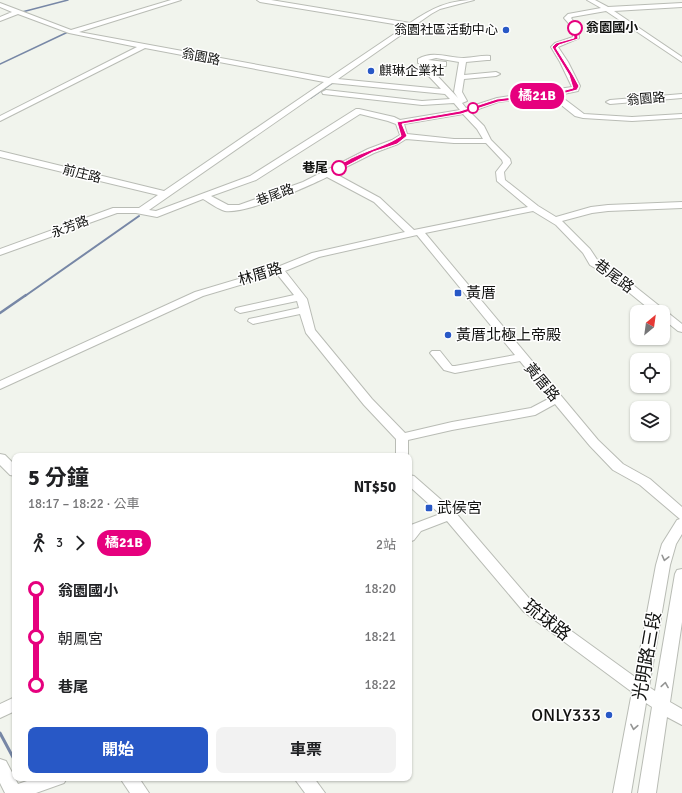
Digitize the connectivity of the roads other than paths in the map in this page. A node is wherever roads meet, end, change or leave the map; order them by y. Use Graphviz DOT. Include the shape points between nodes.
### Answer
graph roads {
  1 [pos="178,0"];
  2 [pos="260,0"];
  3 [pos="470,0"];
  4 [pos="590,0"];
  5 [pos="639,0"];
  6 [pos="0,5"];
  7 [pos="682,5"];
  8 [pos="646,8"];
  9 [pos="606,9"];
  10 [pos="18,12"];
  11 [pos="0,19"];
  12 [pos="412,25"];
  13 [pos="70,32"];
  14 [pos="144,46"];
  15 [pos="682,51"];
  16 [pos="669,52"];
  17 [pos="487,58"];
  18 [pos="463,60"];
  19 [pos="682,60"];
  20 [pos="443,64"];
  21 [pos="426,69"];
  22 [pos="496,74"];
  23 [pos="462,77"];
  24 [pos="331,80"];
  25 [pos="326,92"];
  26 [pos="447,92"];
  27 [pos="553,94"];
  28 [pos="682,96"];
  29 [pos="456,101"];
  30 [pos="610,102"];
  31 [pos="467,111"];
  32 [pos="682,116"];
  33 [pos="0,119"];
  34 [pos="399,123"];
  35 [pos="404,136"];
  36 [pos="488,141"];
  37 [pos="0,154"];
  38 [pos="328,174"];
  39 [pos="165,194"];
  40 [pos="204,196"];
  41 [pos="682,205"];
  42 [pos="535,208"];
  43 [pos="141,211"];
  44 [pos="555,220"];
  45 [pos="416,233"];
  46 [pos="0,252"];
  47 [pos="279,270"];
  48 [pos="300,297"];
  49 [pos="651,305"];
  50 [pos="240,310"];
  51 [pos="305,310"];
  52 [pos="670,320"];
  53 [pos="253,321"];
  54 [pos="682,329"];
  55 [pos="436,353"];
  56 [pos="520,357"];
  57 [pos="0,385"];
  58 [pos="556,399"];
  59 [pos="402,438"];
  60 [pos="402,453"];
  61 [pos="0,458"];
  62 [pos="12,469"];
  63 [pos="412,482"];
  64 [pos="450,515"];
  65 [pos="682,515"];
  66 [pos="682,523"];
  67 [pos="412,533"];
  68 [pos="682,574"];
  69 [pos="641,690"];
  70 [pos="12,705"];
  71 [pos="662,705"];
  72 [pos="0,711"];
  73 [pos="682,718"];
  74 [pos="0,766"];
  75 [pos="12,780"];
  76 [pos="13,781"];
  77 [pos="49,781"];
  78 [pos="131,781"];
  79 [pos="306,781"];
  80 [pos="21,790"];
  81 [pos="140,793"];
  82 [pos="316,793"];
  83 [pos="622,793"];
  84 [pos="647,793"];
  1 -- 13 [label="street"];
  2 -- 12 [label="street"];
  3 -- 12 [label="street" via="438,8"];
  4 -- 9 [label="street"];
  5 -- 8 [label="street"];
  6 -- 10 [label="street, 翁園路"];
  7 -- 8 [label="street"];
  8 -- 9 [label="street"];
  9 -- 16 [label="street"];
  9 -- 27 [label="street" via="570,15 567,18 575,28 576,38 554,47 576,86 572,90"];
  10 -- 11 [label="street"];
  10 -- 13 [label="street, 翁園路"];
  12 -- 24 [label="street"];
  13 -- 14 [label="street, 翁園路"];
  14 -- 24 [label="street, 翁園路"];
  14 -- 33 [label="street"];
  15 -- 16 [label="street"];
  16 -- 19 [label="street"];
  17 -- 18 [label="street"];
  18 -- 20 [label="street" via="433,56 425,57 421,61"];
  18 -- 23 [label="street"];
  21 -- 26 [label="street"];
  22 -- 23 [label="street"];
  23 -- 29 [label="street" via="458,92 463,101"];
  24 -- 26 [label="street, 翁園路"];
  24 -- 39 [label="street"];
  25 -- 29 [label="street" via="422,103"];
  26 -- 29 [label="street"];
  27 -- 31 [label="street" via="497,100"];
  27 -- 32 [label="street" via="583,116 632,119"];
  28 -- 30 [label="street, 翁園路"];
  29 -- 31 [label="street"];
  31 -- 34 [label="street"];
  31 -- 36 [label="street, 巷尾路" via="482,128"];
  34 -- 35 [label="street"];
  34 -- 40 [label="street" via="359,111 258,176"];
  35 -- 36 [label="street"];
  35 -- 38 [label="street, 巷尾路"];
  36 -- 42 [label="street, 巷尾路" via="506,159 507,163 500,172 501,181"];
  37 -- 39 [label="street, 前庄路"];
  38 -- 40 [label="street, 巷尾路" via="240,208 226,208"];
  38 -- 45 [label="street, 黃厝路" via="377,200"];
  39 -- 43 [label="street"];
  40 -- 43 [label="street" via="162,213 151,214"];
  41 -- 44 [label="street" via="591,210"];
  42 -- 44 [label="street, 巷尾路"];
  42 -- 45 [label="street, 林厝路"];
  43 -- 46 [label="street, 永芳路" via="108,212"];
  44 -- 49 [label="street, 巷尾路" via="587,251 594,263"];
  45 -- 47 [label="street, 林厝路" via="316,255"];
  45 -- 56 [label="street, 黃厝路"];
  47 -- 48 [label="street"];
  47 -- 57 [label="street, 林厝路" via="199,294"];
  48 -- 50 [label="street"];
  48 -- 51 [label="street"];
  51 -- 53 [label="street"];
  51 -- 59 [label="street" via="310,331 387,424"];
  52 -- 54 [label="street"];
  55 -- 56 [label="street" via="448,368 455,370"];
  56 -- 58 [label="street, 黃厝路"];
  58 -- 59 [label="street" via="535,411"];
  58 -- 65 [label="street, 黃厝路" via="618,467 645,482"];
  59 -- 60 [label="street"];
  61 -- 62 [label="street"];
  63 -- 64 [label="street, 琉球路"];
  64 -- 67 [label="street" via="416,528"];
  64 -- 69 [label="street, 琉球路" via="521,600"];
  66 -- 69 [label="street, 光明路三段, one-way" via="669,544 663,565"];
  71 -- 68 [label="street, 光明路三段, one-way"];
  69 -- 71 [label="street, 琉球路"];
  69 -- 83 [label="street, 光明路三段, one-way"];
  70 -- 72 [label="street"];
  71 -- 73 [label="street, 琉球路"];
  71 -- 84 [label="street, 光明路三段"];
  74 -- 75 [label="street"];
  76 -- 80 [label="street"];
  77 -- 80 [label="street"];
  78 -- 81 [label="street"];
  79 -- 82 [label="street"];
}
